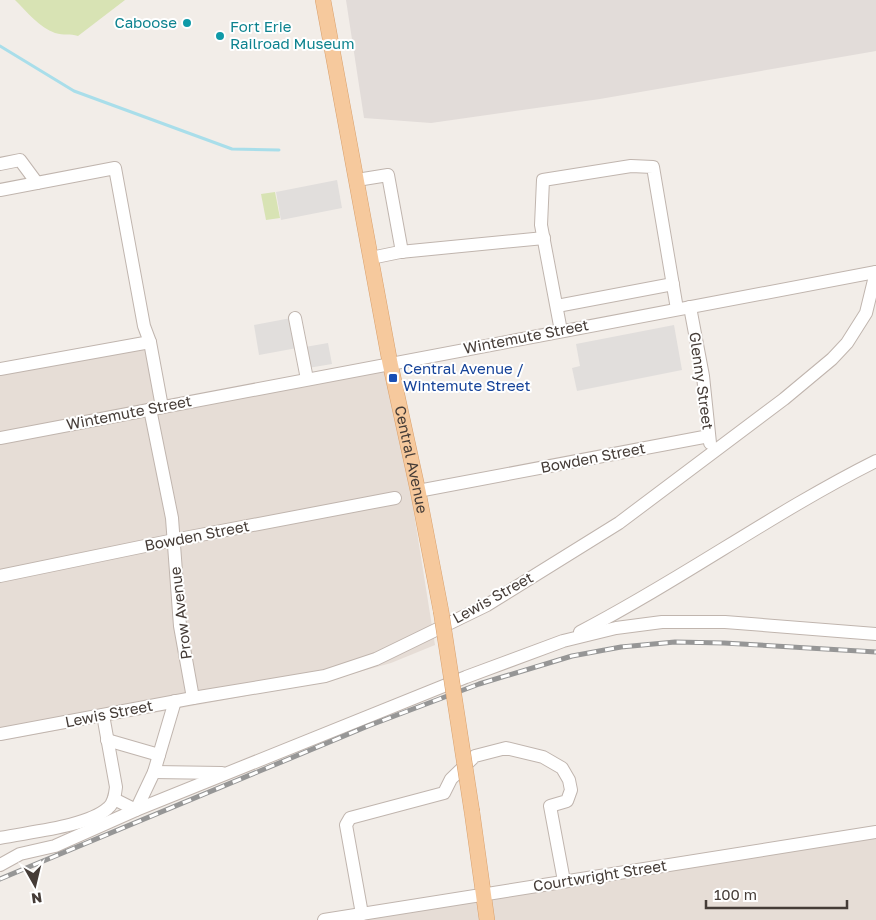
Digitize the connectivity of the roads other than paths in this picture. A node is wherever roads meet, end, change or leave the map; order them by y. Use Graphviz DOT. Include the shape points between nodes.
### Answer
graph roads {
  1 [pos="323,0"];
  2 [pos="0,164"];
  3 [pos="357,180"];
  4 [pos="37,182"];
  5 [pos="0,190"];
  6 [pos="544,238"];
  7 [pos="402,252"];
  8 [pos="371,258"];
  9 [pos="876,272"];
  10 [pos="673,284"];
  11 [pos="557,306"];
  12 [pos="690,307"];
  13 [pos="677,310"];
  14 [pos="295,318"];
  15 [pos="561,331"];
  16 [pos="150,342"];
  17 [pos="390,363"];
  18 [pos="0,369"];
  19 [pos="306,379"];
  20 [pos="156,408"];
  21 [pos="709,436"];
  22 [pos="0,438"];
  23 [pos="712,454"];
  24 [pos="876,461"];
  25 [pos="418,491"];
  26 [pos="395,498"];
  27 [pos="174,540"];
  28 [pos="0,576"];
  29 [pos="876,634"];
  30 [pos="563,641"];
  31 [pos="192,698"];
  32 [pos="175,701"];
  33 [pos="103,715"];
  34 [pos="0,734"];
  35 [pos="107,740"];
  36 [pos="159,755"];
  37 [pos="154,772"];
  38 [pos="226,774"];
  39 [pos="114,799"];
  40 [pos="136,810"];
  41 [pos="876,832"];
  42 [pos="0,838"];
  43 [pos="0,865"];
  44 [pos="564,881"];
  45 [pos="484,894"];
  46 [pos="362,914"];
  47 [pos="324,920"];
  48 [pos="487,920"];
  1 -- 3 [label="main road, Central Avenue"];
  2 -- 4 [label="street" via="20,160"];
  3 -- 7 [label="street" via="388,175"];
  3 -- 8 [label="main road, Central Avenue"];
  4 -- 5 [label="street"];
  4 -- 16 [label="street, Prow Avenue" via="115,168 144,326"];
  6 -- 7 [label="street"];
  6 -- 10 [label="street" via="541,225 543,180 631,166 653,167"];
  6 -- 11 [label="street"];
  7 -- 8 [label="street"];
  8 -- 17 [label="main road, Central Avenue"];
  9 -- 12 [label="street, Wintemute Street"];
  9 -- 23 [label="street, Lewis Street" via="866,313 847,343 784,399"];
  10 -- 11 [label="street"];
  10 -- 13 [label="street"];
  11 -- 15 [label="street"];
  12 -- 13 [label="street, Wintemute Street"];
  12 -- 21 [label="street, Glenny Street" via="703,376"];
  13 -- 15 [label="street, Wintemute Street"];
  14 -- 19 [label="street"];
  15 -- 17 [label="street, Wintemute Street"];
  16 -- 18 [label="street"];
  16 -- 20 [label="street, Prow Avenue"];
  17 -- 19 [label="street, Wintemute Street"];
  17 -- 25 [label="main road, Central Avenue"];
  19 -- 20 [label="street, Wintemute Street"];
  20 -- 22 [label="street, Wintemute Street"];
  20 -- 27 [label="street, Prow Avenue"];
  21 -- 23 [label="street, Glenny Street"];
  21 -- 25 [label="street, Bowden Street"];
  23 -- 31 [label="street, Lewis Street" via="619,522 487,605 376,658 324,676"];
  24 -- 30 [label="street" via="762,525 652,593"];
  25 -- 45 [label="main road, Central Avenue, bridge"];
  26 -- 27 [label="street, Bowden Street"];
  27 -- 28 [label="street, Bowden Street"];
  27 -- 31 [label="street, Prow Avenue" via="180,626"];
  29 -- 30 [label="street" via="724,622 662,622 616,628"];
  30 -- 38 [label="street"];
  31 -- 32 [label="street, Lewis Street"];
  32 -- 33 [label="street, Lewis Street"];
  32 -- 36 [label="street"];
  33 -- 34 [label="street, Lewis Street"];
  33 -- 35 [label="street"];
  35 -- 36 [label="street"];
  35 -- 39 [label="street" via="116,787"];
  36 -- 37 [label="street"];
  37 -- 38 [label="street"];
  37 -- 40 [label="street"];
  38 -- 40 [label="street"];
  39 -- 40 [label="street"];
  39 -- 42 [label="street" via="108,808 90,819"];
  40 -- 43 [label="street" via="55,846 20,854"];
  41 -- 44 [label="street, Courtwright Street"];
  44 -- 45 [label="street, Courtwright Street"];
  44 -- 46 [label="street" via="550,806 567,801 569,780 562,768 543,758 506,748 475,756 451,778 444,794 350,818 346,825"];
  45 -- 46 [label="street, Courtwright Street"];
  45 -- 48 [label="main road, Central Avenue"];
  46 -- 47 [label="street, Courtwright Street"];
}
